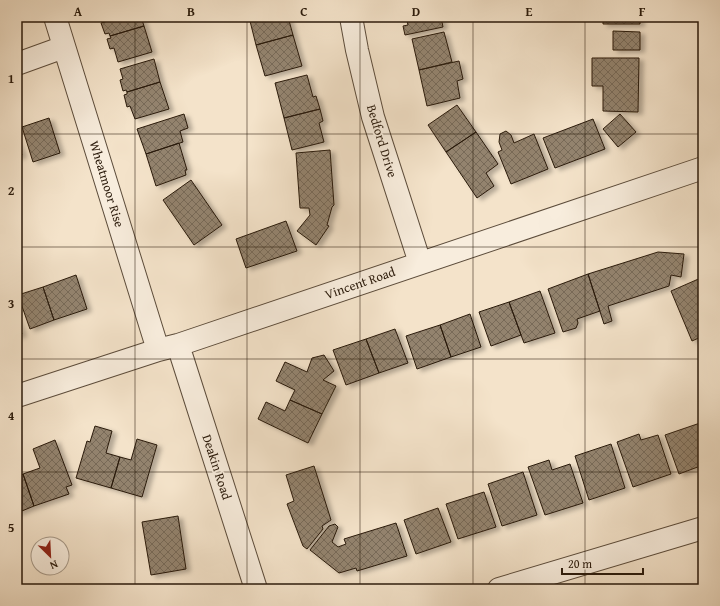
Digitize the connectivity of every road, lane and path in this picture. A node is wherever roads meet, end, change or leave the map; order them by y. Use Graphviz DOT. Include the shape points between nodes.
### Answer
graph roads {
  1 [pos="55,17"];
  2 [pos="351,17"];
  3 [pos="64,47"];
  4 [pos="17,64"];
  5 [pos="703,168"];
  6 [pos="420,263"];
  7 [pos="168,348"];
  8 [pos="17,396"];
  9 [pos="703,528"];
  10 [pos="256,589"];
  11 [pos="499,589"];
  1 -- 3 [label="street, Wheatmoor Rise"];
  2 -- 6 [label="street, Bedford Drive" via="373,117"];
  3 -- 4 [label="street"];
  3 -- 7 [label="street, Wheatmoor Rise"];
  5 -- 6 [label="street, Vincent Road"];
  6 -- 7 [label="street, Vincent Road"];
  7 -- 8 [label="street, Vincent Road"];
  7 -- 10 [label="street, Deakin Road"];
  9 -- 11 [label="street"];
}
